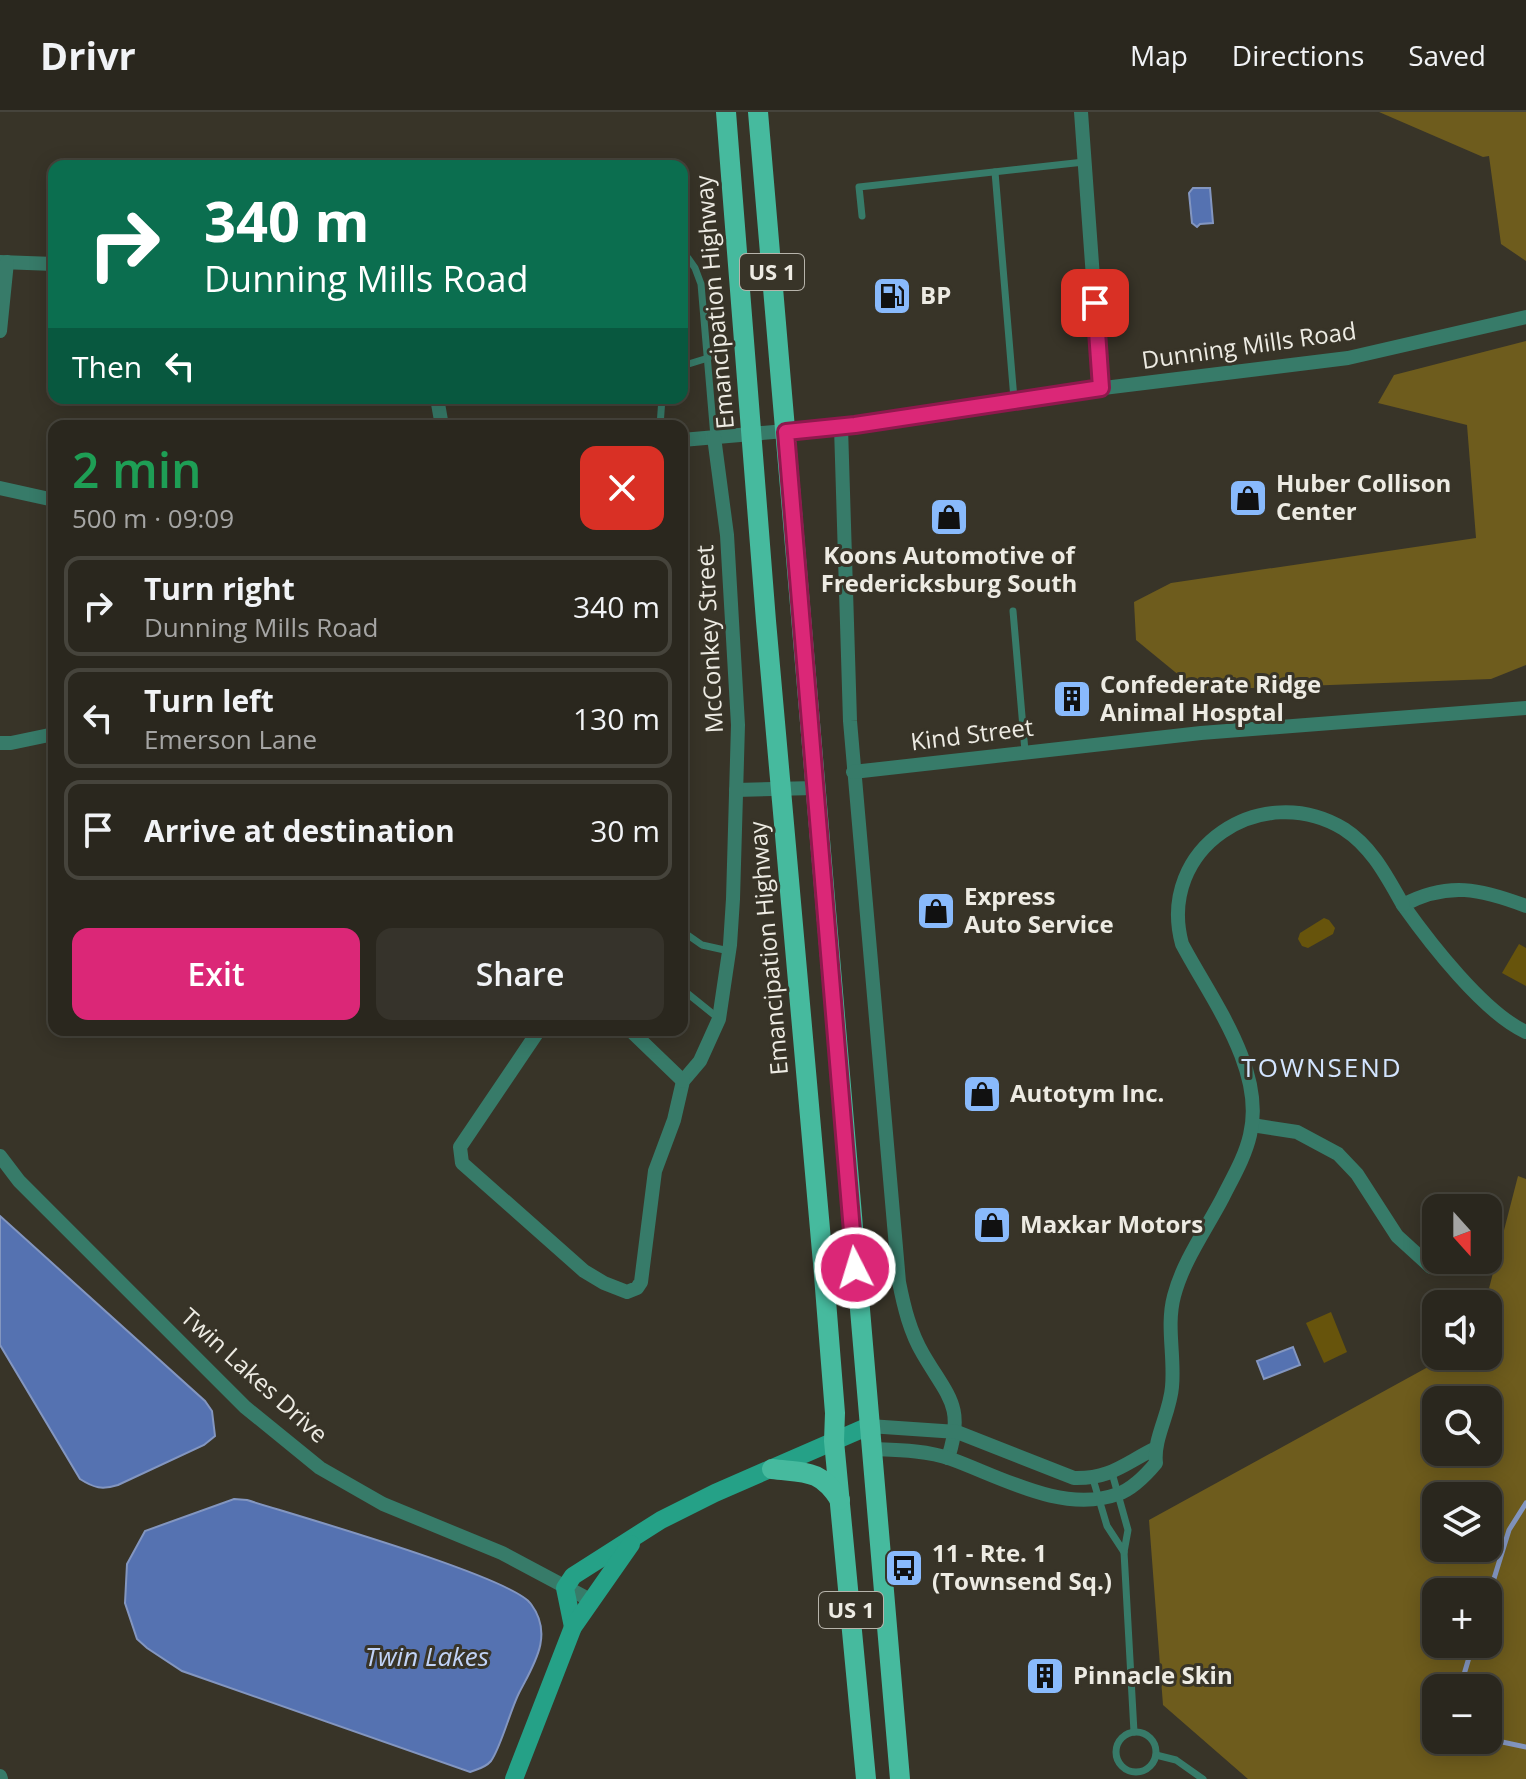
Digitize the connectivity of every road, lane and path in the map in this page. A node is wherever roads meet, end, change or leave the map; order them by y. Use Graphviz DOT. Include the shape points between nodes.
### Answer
graph roads {
  1 [pos="726,112"];
  2 [pos="758,112"];
  3 [pos="1081,112"];
  4 [pos="1084,162"];
  5 [pos="995,172"];
  6 [pos="862,216"];
  7 [pos="688,258"];
  8 [pos="3,262"];
  9 [pos="48,264"];
  10 [pos="1526,317"];
  11 [pos="0,331"];
  12 [pos="708,358"];
  13 [pos="688,364"];
  14 [pos="1101,388"];
  15 [pos="1014,399"];
  16 [pos="841,427"];
  17 [pos="786,432"];
  18 [pos="752,434"];
  19 [pos="714,437"];
  20 [pos="688,439"];
  21 [pos="0,488"];
  22 [pos="48,500"];
  23 [pos="1013,611"];
  24 [pos="1526,708"];
  25 [pos="48,735"];
  26 [pos="0,743"];
  27 [pos="1025,751"];
  28 [pos="853,772"];
  29 [pos="815,788"];
  30 [pos="782,789"];
  31 [pos="736,790"];
  32 [pos="1403,905"];
  33 [pos="1526,906"];
  34 [pos="688,935"];
  35 [pos="729,951"];
  36 [pos="688,994"];
  37 [pos="719,1019"];
  38 [pos="1526,1032"];
  39 [pos="535,1036"];
  40 [pos="636,1036"];
  41 [pos="683,1081"];
  42 [pos="1252,1125"];
  43 [pos="0,1156"];
  44 [pos="1422,1259"];
  45 [pos="869,1426"];
  46 [pos="957,1432"];
  47 [pos="834,1441"];
  48 [pos="871,1449"];
  49 [pos="1154,1449"];
  50 [pos="948,1458"];
  51 [pos="772,1469"];
  52 [pos="1112,1473"];
  53 [pos="1093,1479"];
  54 [pos="1119,1494"];
  55 [pos="1099,1498"];
  56 [pos="840,1500"];
  57 [pos="632,1540"];
  58 [pos="1124,1552"];
  59 [pos="565,1588"];
  60 [pos="592,1601"];
  61 [pos="573,1627"];
  62 [pos="1134,1732"];
  63 [pos="1156,1755"];
  64 [pos="1138,1775"];
  65 [pos="514,1779"];
  66 [pos="866,1779"];
  67 [pos="900,1779"];
  68 [pos="1203,1779"];
  1 -- 18 [label="main road, Emancipation Highway / US 1"];
  2 -- 17 [label="main road, US 1"];
  3 -- 4 [label="street"];
  4 -- 5 [label="lane"];
  4 -- 14 [label="street"];
  5 -- 6 [label="lane" via="859,187"];
  5 -- 15 [label="lane"];
  7 -- 12 [label="lane" via="701,284"];
  8 -- 9 [label="street"];
  8 -- 11 [label="street"];
  10 -- 14 [label="street, Dunning Mills Road" via="1348,358"];
  12 -- 13 [label="lane"];
  12 -- 19 [label="lane"];
  14 -- 15 [label="street, Dunning Mills Road"];
  15 -- 16 [label="street, Dunning Mills Road"];
  16 -- 17 [label="street, Dunning Mills Road"];
  16 -- 28 [label="street"];
  17 -- 18 [label="street, Dunning Mills Road"];
  17 -- 29 [label="main road, US 1"];
  18 -- 19 [label="street, Dunning Mills Road"];
  18 -- 30 [label="main road, Emancipation Highway / US 1"];
  19 -- 20 [label="street, Dunning Mills Road"];
  19 -- 31 [label="street, McConkey Street" via="734,640"];
  21 -- 22 [label="street"];
  23 -- 27 [label="lane"];
  24 -- 27 [label="street, Kind Street"];
  25 -- 26 [label="street"];
  27 -- 28 [label="street, Kind Street"];
  28 -- 46 [label="street" via="899,1282 907,1317 950,1401"];
  29 -- 30 [label="street"];
  29 -- 45 [label="main road, US 1"];
  30 -- 31 [label="street"];
  30 -- 47 [label="main road, Emancipation Highway / US 1"];
  31 -- 35 [label="street, McConkey Street"];
  32 -- 33 [label="street" via="1438,890 1457,889"];
  32 -- 38 [label="street" via="1428,941 1500,1017"];
  32 -- 42 [label="street" via="1361,842 1310,815 1271,813 1233,824 1195,860 1179,893 1178,928 1238,1047 1251,1095"];
  34 -- 35 [label="lane" via="702,945"];
  35 -- 37 [label="street, McConkey Street"];
  36 -- 37 [label="lane"];
  37 -- 41 [label="street, McConkey Street" via="700,1061"];
  39 -- 41 [label="street" via="459,1155 584,1271 627,1292 641,1282 655,1171"];
  40 -- 41 [label="street"];
  42 -- 44 [label="street" via="1297,1132 1338,1154 1397,1236"];
  42 -- 49 [label="street" via="1242,1161 1175,1293 1171,1402"];
  43 -- 59 [label="street, Twin Lakes Drive" via="245,1407 320,1468 383,1504 502,1553"];
  45 -- 46 [label="street"];
  45 -- 47 [label="street"];
  45 -- 48 [label="main road, US 1"];
  46 -- 50 [label="street"];
  46 -- 53 [label="street" via="1048,1470"];
  47 -- 48 [label="street"];
  47 -- 51 [label="street"];
  47 -- 56 [label="main road, Emancipation Highway / US 1"];
  48 -- 50 [label="street"];
  48 -- 67 [label="main road, US 1"];
  49 -- 52 [label="street"];
  49 -- 54 [label="street" via="1156,1463"];
  50 -- 55 [label="street" via="1059,1499"];
  51 -- 56 [label="main road" via="824,1479"];
  51 -- 57 [label="street" via="673,1514"];
  52 -- 53 [label="street"];
  52 -- 54 [label="lane"];
  53 -- 55 [label="lane"];
  54 -- 55 [label="street"];
  54 -- 58 [label="lane" via="1128,1530"];
  55 -- 58 [label="lane" via="1107,1526"];
  56 -- 66 [label="main road, Emancipation Highway / US 1"];
  57 -- 59 [label="street" via="573,1576"];
  57 -- 60 [label="street"];
  58 -- 62 [label="lane"];
  59 -- 60 [label="street, Twin Lakes Drive"];
  59 -- 61 [label="street"];
  60 -- 61 [label="street"];
  61 -- 65 [label="street"];
  62 -- 63 [label="lane" via="1151,1738"];
  62 -- 64 [label="lane" via="1122,1737 1116,1749 1127,1769"];
  63 -- 64 [label="lane"];
  63 -- 68 [label="lane" via="1176,1760"];
}
